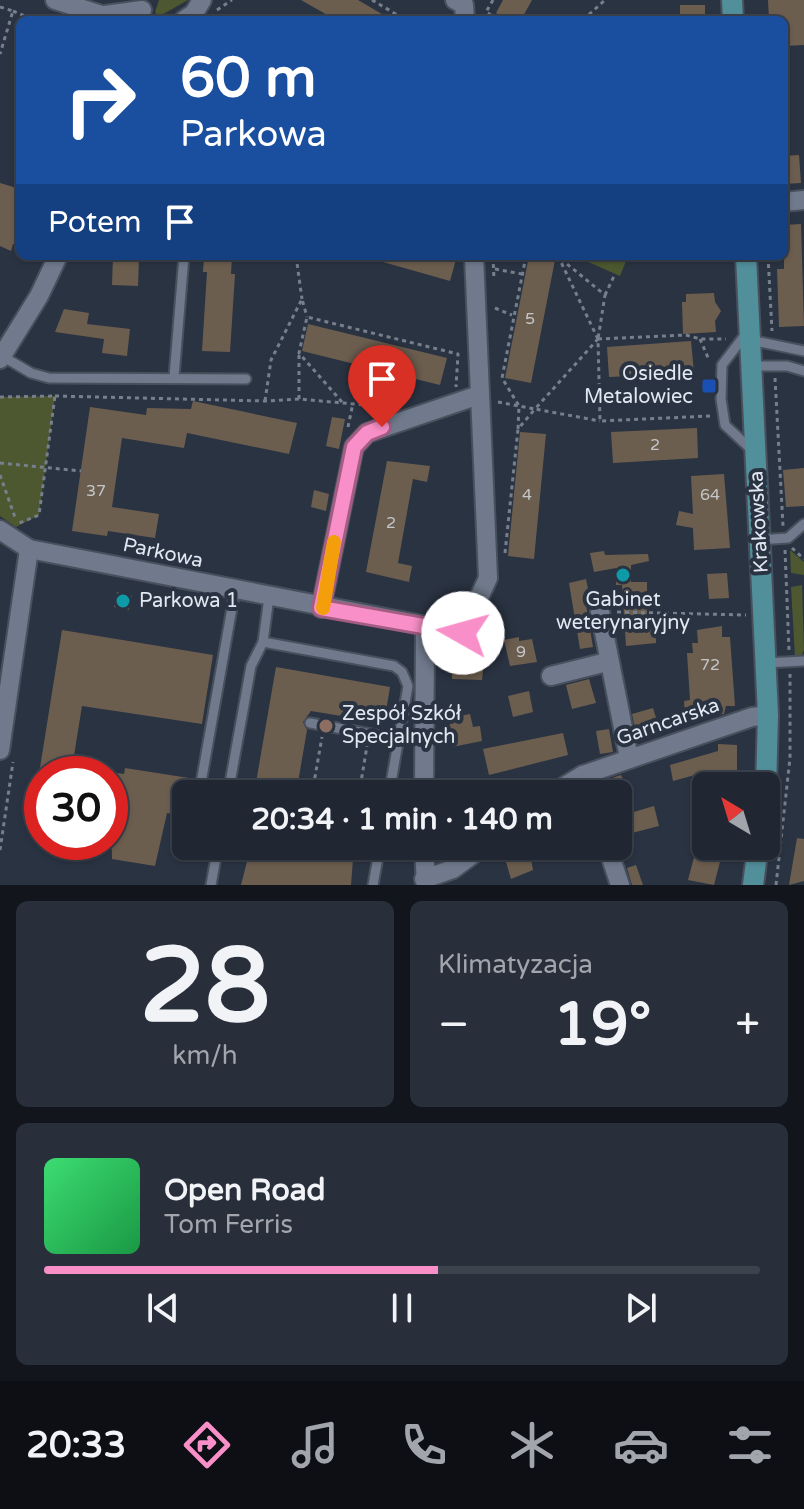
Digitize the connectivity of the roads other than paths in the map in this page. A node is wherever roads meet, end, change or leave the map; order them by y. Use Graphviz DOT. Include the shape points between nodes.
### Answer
graph roads {
  1 [pos="55,0"];
  2 [pos="216,0"];
  3 [pos="455,0"];
  4 [pos="194,11"];
  5 [pos="130,13"];
  6 [pos="465,16"];
  7 [pos="56,260"];
  8 [pos="184,260"];
  9 [pos="474,260"];
  10 [pos="746,260"];
  11 [pos="750,332"];
  12 [pos="804,351"];
  13 [pos="1,358"];
  14 [pos="751,366"];
  15 [pos="804,371"];
  16 [pos="174,377"];
  17 [pos="246,379"];
  18 [pos="479,395"];
  19 [pos="755,452"];
  20 [pos="804,524"];
  21 [pos="0,530"];
  22 [pos="760,540"];
  23 [pos="29,549"];
  24 [pos="235,591"];
  25 [pos="269,597"];
  26 [pos="321,608"];
  27 [pos="600,612"];
  28 [pos="425,629"];
  29 [pos="263,642"];
  30 [pos="804,661"];
  31 [pos="607,662"];
  32 [pos="765,663"];
  33 [pos="551,676"];
  34 [pos="768,715"];
  35 [pos="310,723"];
  36 [pos="399,739"];
  37 [pos="0,750"];
  38 [pos="629,758"];
  39 [pos="766,772"];
  40 [pos="583,775"];
  41 [pos="201,780"];
  42 [pos="231,780"];
  43 [pos="392,780"];
  44 [pos="424,780"];
  45 [pos="575,780"];
  46 [pos="585,780"];
  47 [pos="215,860"];
  48 [pos="377,860"];
  49 [pos="424,860"];
  50 [pos="465,860"];
  51 [pos="612,860"];
  52 [pos="756,860"];
  53 [pos="425,882"];
  54 [pos="211,885"];
  55 [pos="373,885"];
  56 [pos="620,885"];
  57 [pos="753,885"];
  1 -- 5 [label="street"];
  2 -- 4 [label="street"];
  3 -- 6 [label="street" via="464,5"];
  7 -- 13 [label="street"];
  8 -- 16 [label="lane"];
  9 -- 18 [label="street"];
  10 -- 11 [label="street, Krakowska"];
  11 -- 12 [label="lane"];
  11 -- 14 [label="street, Krakowska"];
  11 -- 19 [label="lane" via="722,365 721,399 725,425"];
  13 -- 16 [label="lane" via="49,378"];
  14 -- 15 [label="lane"];
  14 -- 19 [label="street, Krakowska"];
  16 -- 17 [label="lane"];
  18 -- 26 [label="street" via="367,433 354,447"];
  18 -- 28 [label="street, Parkowa" via="488,578 463,633"];
  19 -- 22 [label="street, Krakowska"];
  20 -- 22 [label="lane" via="784,539"];
  21 -- 23 [label="street, Parkowa"];
  22 -- 32 [label="street, Krakowska"];
  23 -- 24 [label="street, Parkowa"];
  23 -- 37 [label="street"];
  24 -- 25 [label="street, Parkowa"];
  24 -- 41 [label="lane"];
  25 -- 26 [label="street, Parkowa"];
  25 -- 29 [label="lane"];
  26 -- 28 [label="street, Parkowa"];
  27 -- 31 [label="street"];
  28 -- 44 [label="street"];
  29 -- 36 [label="lane" via="398,668 408,686"];
  29 -- 42 [label="lane" via="251,666"];
  30 -- 32 [label="lane"];
  31 -- 33 [label="street"];
  31 -- 38 [label="street"];
  32 -- 34 [label="street, Krakowska"];
  34 -- 38 [label="street, Garncarska"];
  34 -- 39 [label="street, Krakowska"];
  35 -- 36 [label="lane"];
  36 -- 43 [label="lane"];
  38 -- 40 [label="street, Garncarska"];
  40 -- 45 [label="street, Garncarska"];
  40 -- 46 [label="street"];
  47 -- 54 [label="lane"];
  48 -- 55 [label="lane"];
  49 -- 53 [label="street"];
  50 -- 53 [label="street"];
  51 -- 56 [label="street"];
  52 -- 57 [label="street"];
}
